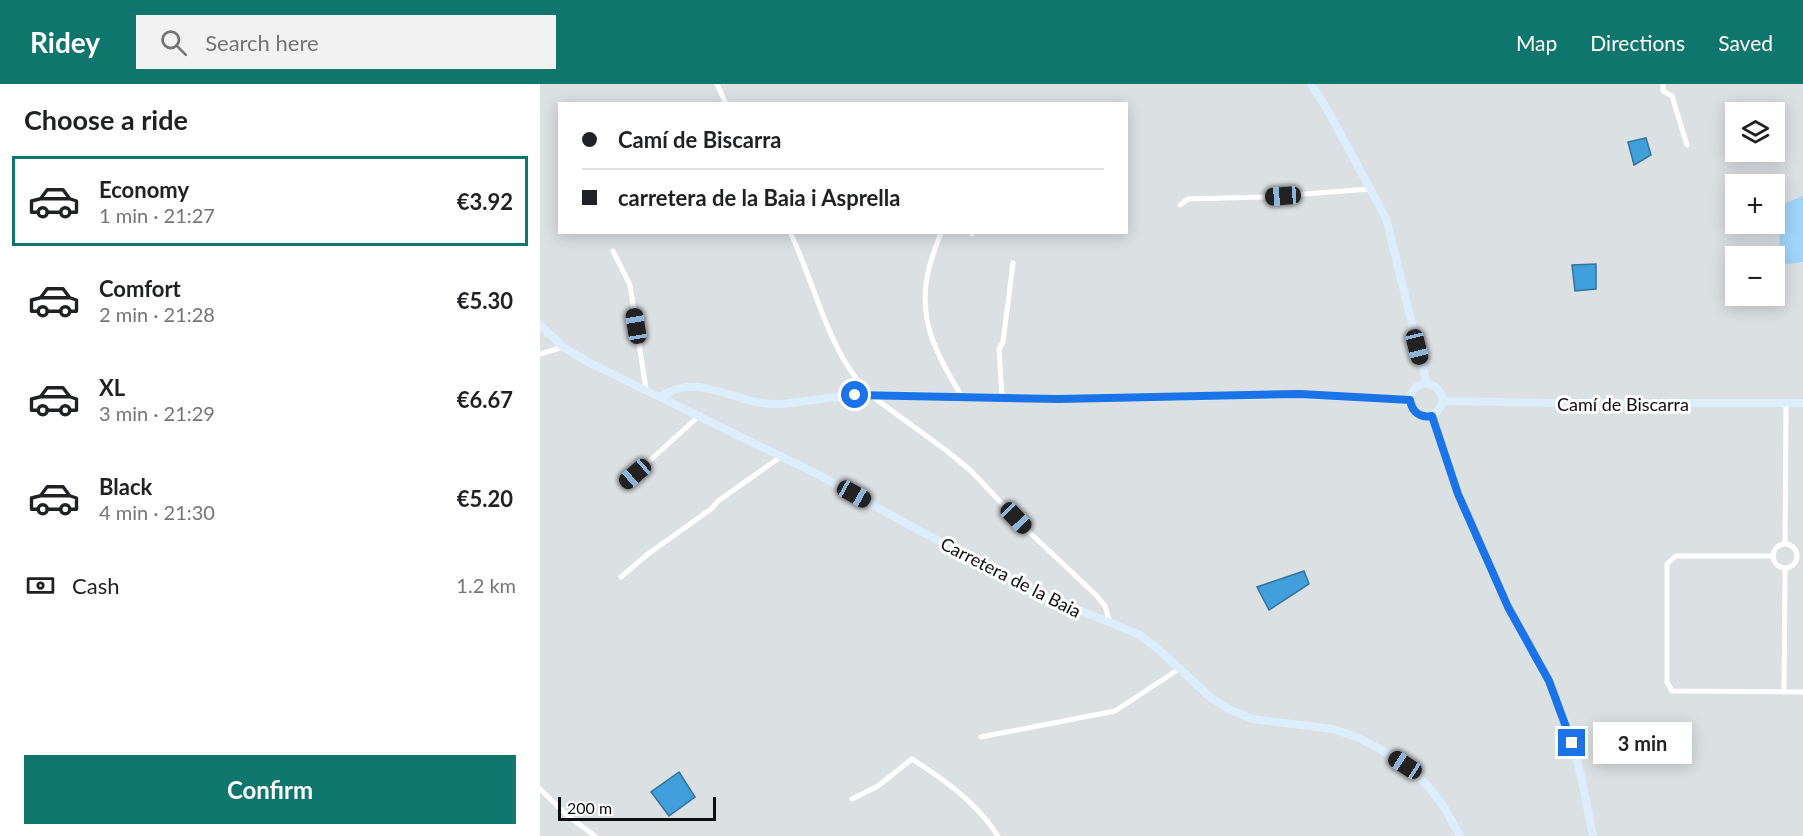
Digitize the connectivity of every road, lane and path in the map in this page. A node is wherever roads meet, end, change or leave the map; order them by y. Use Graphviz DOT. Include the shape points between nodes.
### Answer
graph roads {
  1 [pos="717,84"];
  2 [pos="1311,84"];
  3 [pos="1663,84"];
  4 [pos="725,102"];
  5 [pos="1687,145"];
  6 [pos="1371,189"];
  7 [pos="1180,205"];
  8 [pos="791,234"];
  9 [pos="940,234"];
  10 [pos="613,252"];
  11 [pos="1013,263"];
  12 [pos="540,325"];
  13 [pos="563,347"];
  14 [pos="540,354"];
  15 [pos="1427,384"];
  16 [pos="646,389"];
  17 [pos="869,394"];
  18 [pos="662,396"];
  19 [pos="962,397"];
  20 [pos="1002,398"];
  21 [pos="1410,400"];
  22 [pos="1442,401"];
  23 [pos="1786,403"];
  24 [pos="1803,403"];
  25 [pos="700,415"];
  26 [pos="1432,416"];
  27 [pos="782,456"];
  28 [pos="625,483"];
  29 [pos="1785,543"];
  30 [pos="1773,556"];
  31 [pos="1800,556"];
  32 [pos="1785,568"];
  33 [pos="621,577"];
  34 [pos="1110,624"];
  35 [pos="1179,669"];
  36 [pos="1784,692"];
  37 [pos="1803,692"];
  38 [pos="981,737"];
  39 [pos="540,789"];
  40 [pos="852,799"];
  41 [pos="595,836"];
  42 [pos="998,836"];
  43 [pos="1460,836"];
  44 [pos="1593,836"];
  1 -- 4 [label="street"];
  2 -- 6 [label="main road"];
  3 -- 5 [label="street" via="1663,91 1672,96"];
  6 -- 7 [label="street" via="1188,199"];
  6 -- 15 [label="main road" via="1386,218"];
  8 -- 17 [label="street" via="835,343"];
  9 -- 19 [label="street" via="928,268 927,320 942,363"];
  10 -- 16 [label="street" via="630,285"];
  11 -- 20 [label="street" via="999,349"];
  12 -- 13 [label="main road, Carretera de la Baia"];
  13 -- 14 [label="street"];
  13 -- 16 [label="main road, Carretera de la Baia"];
  15 -- 21 [label="main road" via="1414,389"];
  15 -- 22 [label="main road" via="1437,388"];
  16 -- 18 [label="main road, Carretera de la Baia"];
  17 -- 18 [label="main road" via="774,404 686,386"];
  17 -- 19 [label="main road"];
  17 -- 34 [label="street" via="971,471 1096,595 1105,606"];
  18 -- 25 [label="main road, Carretera de la Baia"];
  19 -- 20 [label="main road"];
  20 -- 21 [label="main road" via="1300,394"];
  21 -- 26 [label="main road" via="1411,408 1418,414"];
  22 -- 23 [label="main road, Camí de Biscarra"];
  22 -- 26 [label="main road"];
  23 -- 24 [label="main road, Camí de Biscarra"];
  23 -- 29 [label="street"];
  25 -- 27 [label="main road, Carretera de la Baia"];
  25 -- 28 [label="street"];
  26 -- 44 [label="main road" via="1458,494 1508,607 1549,681 1566,722"];
  27 -- 33 [label="street"];
  27 -- 34 [label="main road, Carretera de la Baia" via="1049,598"];
  29 -- 30 [label="street" via="1776,547"];
  29 -- 31 [label="street"];
  30 -- 32 [label="street" via="1777,565"];
  30 -- 36 [label="street" via="1676,556 1667,564 1667,682 1672,691"];
  31 -- 32 [label="street"];
  32 -- 36 [label="street"];
  34 -- 35 [label="main road, Carretera de la Baia" via="1138,634"];
  35 -- 38 [label="street" via="1115,711"];
  35 -- 43 [label="main road, Carretera de la Baia" via="1210,697 1252,719 1333,729 1385,752 1428,786"];
  36 -- 37 [label="street"];
  39 -- 41 [label="street"];
  40 -- 42 [label="street" via="878,786 912,759 968,799"];
}
